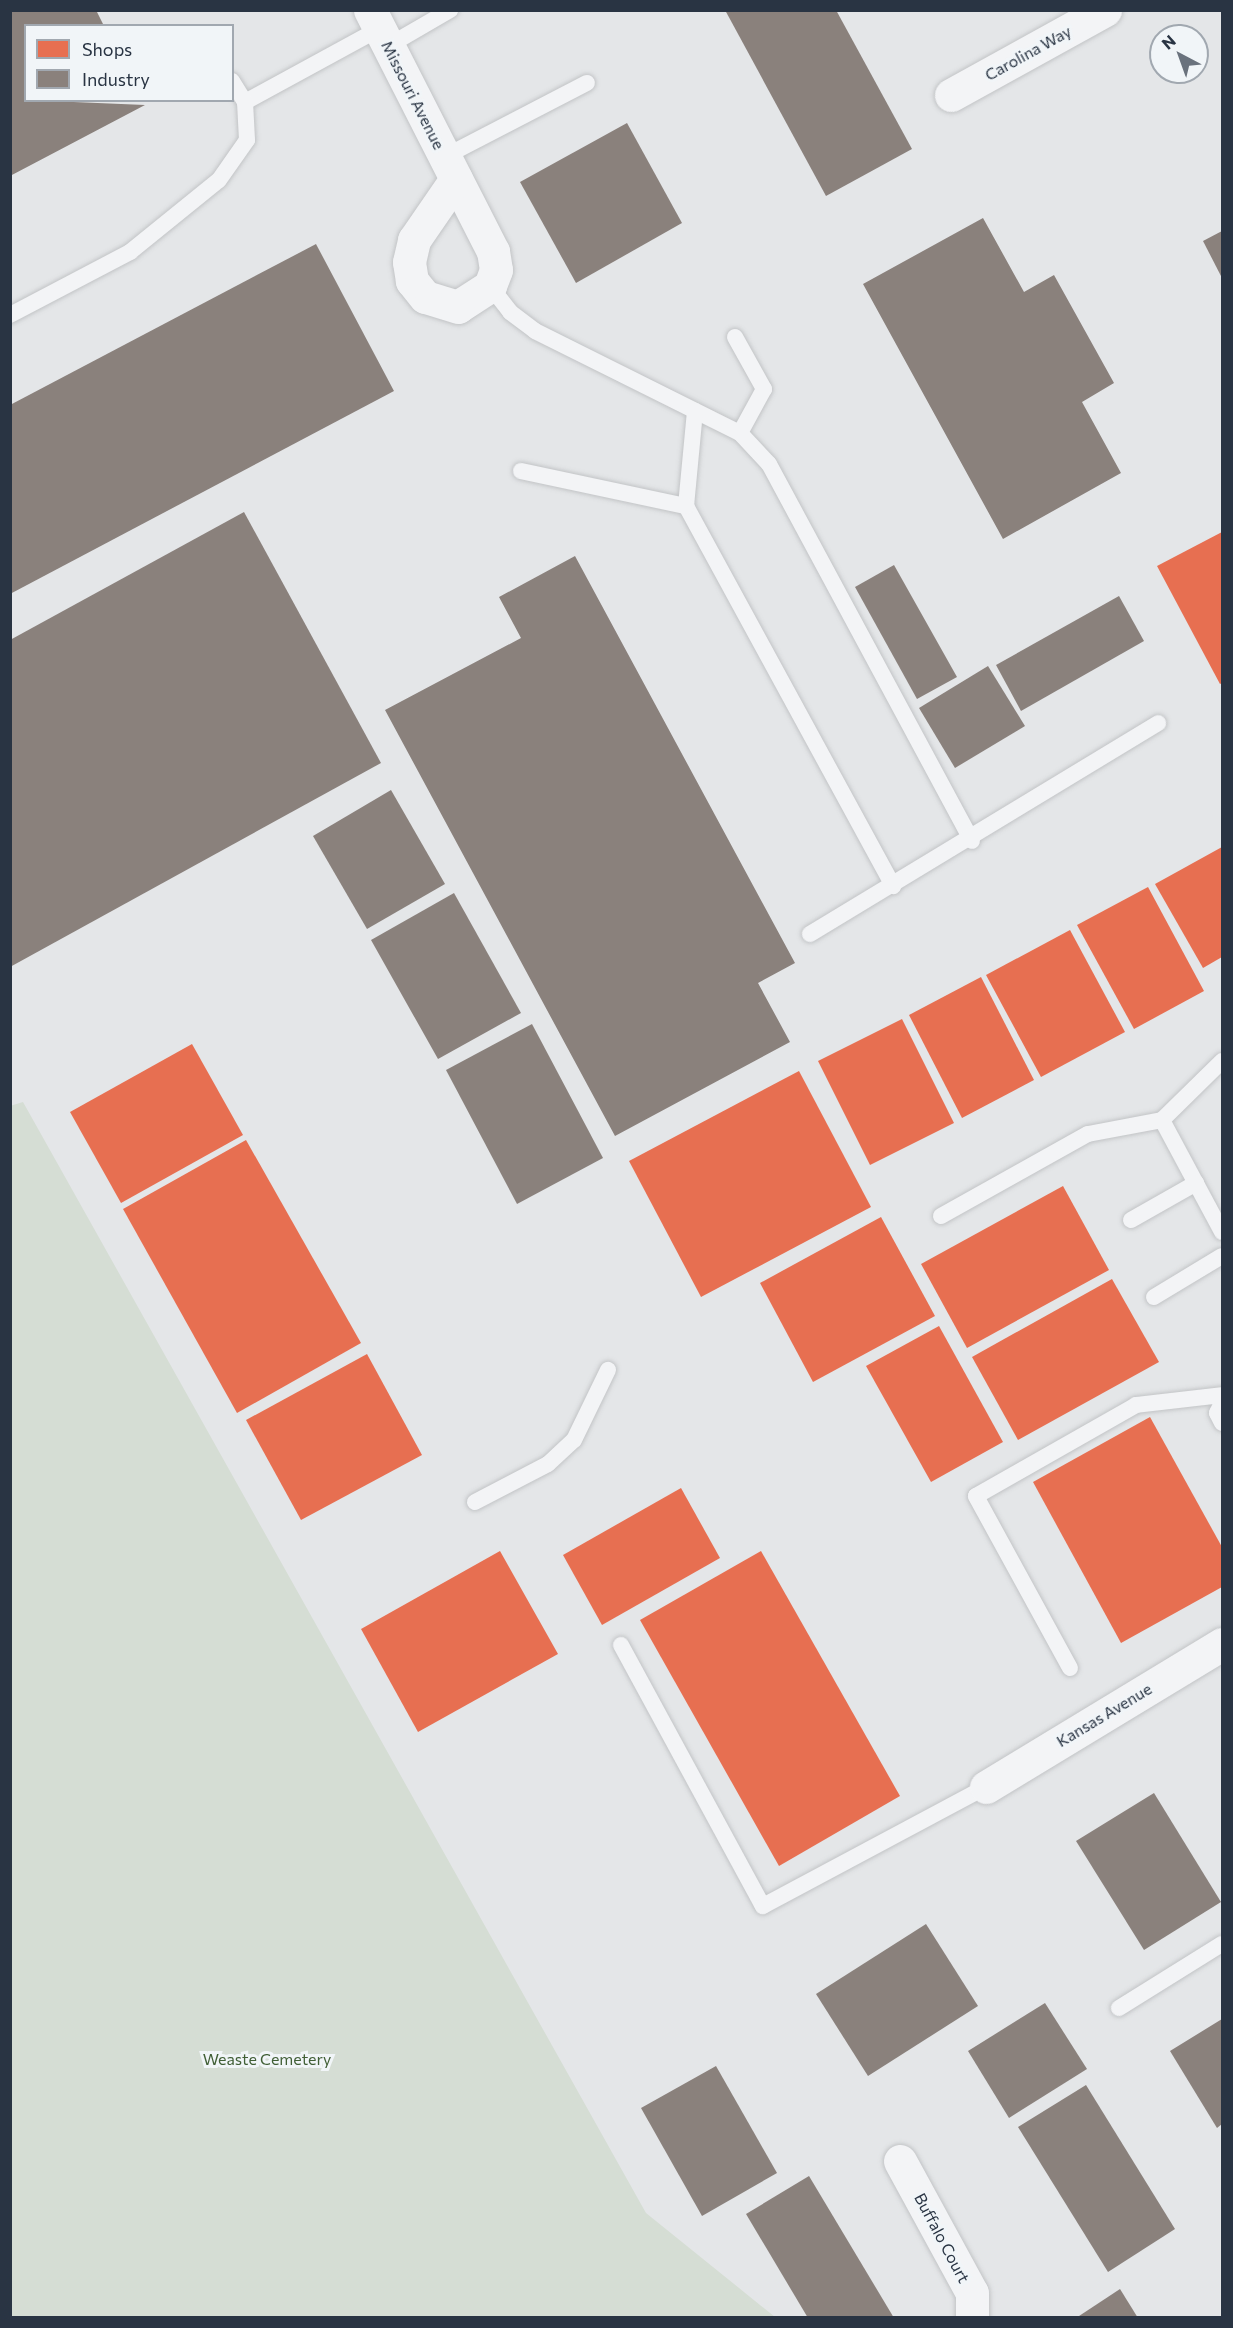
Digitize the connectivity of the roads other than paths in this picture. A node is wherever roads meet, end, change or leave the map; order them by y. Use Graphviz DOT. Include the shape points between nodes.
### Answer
graph roads {
  1 [pos="450,10"];
  2 [pos="1105,10"];
  3 [pos="379,28"];
  4 [pos="587,83"];
  5 [pos="234,84"];
  6 [pos="951,95"];
  7 [pos="245,102"];
  8 [pos="450,168"];
  9 [pos="490,286"];
  10 [pos="10,315"];
  11 [pos="735,337"];
  12 [pos="695,411"];
  13 [pos="740,433"];
  14 [pos="521,471"];
  15 [pos="686,506"];
  16 [pos="1158,723"];
  17 [pos="972,841"];
  18 [pos="893,886"];
  19 [pos="810,934"];
  20 [pos="1222,1061"];
  21 [pos="1162,1120"];
  22 [pos="1196,1183"];
  23 [pos="941,1216"];
  24 [pos="1131,1220"];
  25 [pos="1222,1232"];
  26 [pos="1222,1256"];
  27 [pos="1154,1297"];
  28 [pos="608,1370"];
  29 [pos="1222,1395"];
  30 [pos="1222,1403"];
  31 [pos="1222,1423"];
  32 [pos="475,1502"];
  33 [pos="1222,1644"];
  34 [pos="621,1645"];
  35 [pos="1070,1668"];
  36 [pos="986,1786"];
  37 [pos="1222,1944"];
  38 [pos="1119,2008"];
  39 [pos="900,2161"];
  40 [pos="972,2318"];
  1 -- 3 [label="lane"];
  2 -- 6 [label="street, Carolina Way"];
  3 -- 7 [label="lane"];
  3 -- 8 [label="street, Missouri Avenue"];
  4 -- 8 [label="lane"];
  5 -- 7 [label="lane"];
  7 -- 10 [label="lane" via="247,140 219,180 130,252"];
  8 -- 9 [label="street, Missouri Avenue" via="493,251 496,270"];
  8 -- 9 [label="street" via="414,240 412,281 439,305 458,307"];
  9 -- 12 [label="lane" via="510,312 536,332"];
  11 -- 13 [label="lane" via="764,389"];
  12 -- 13 [label="lane"];
  12 -- 15 [label="lane"];
  13 -- 17 [label="lane" via="769,464"];
  14 -- 15 [label="lane"];
  15 -- 18 [label="lane"];
  16 -- 17 [label="lane"];
  17 -- 18 [label="lane"];
  18 -- 19 [label="lane"];
  20 -- 21 [label="lane"];
  21 -- 22 [label="lane"];
  21 -- 23 [label="lane" via="1088,1134"];
  22 -- 24 [label="lane"];
  22 -- 25 [label="lane"];
  26 -- 27 [label="lane"];
  28 -- 32 [label="lane" via="574,1440 548,1464"];
  29 -- 35 [label="lane" via="1136,1405 976,1497"];
  30 -- 31 [label="lane" via="1217,1413"];
  33 -- 36 [label="street, Kansas Avenue"];
  34 -- 36 [label="lane" via="763,1906"];
  37 -- 38 [label="lane"];
  39 -- 40 [label="street, Buffalo Court" via="972,2293"];
}
